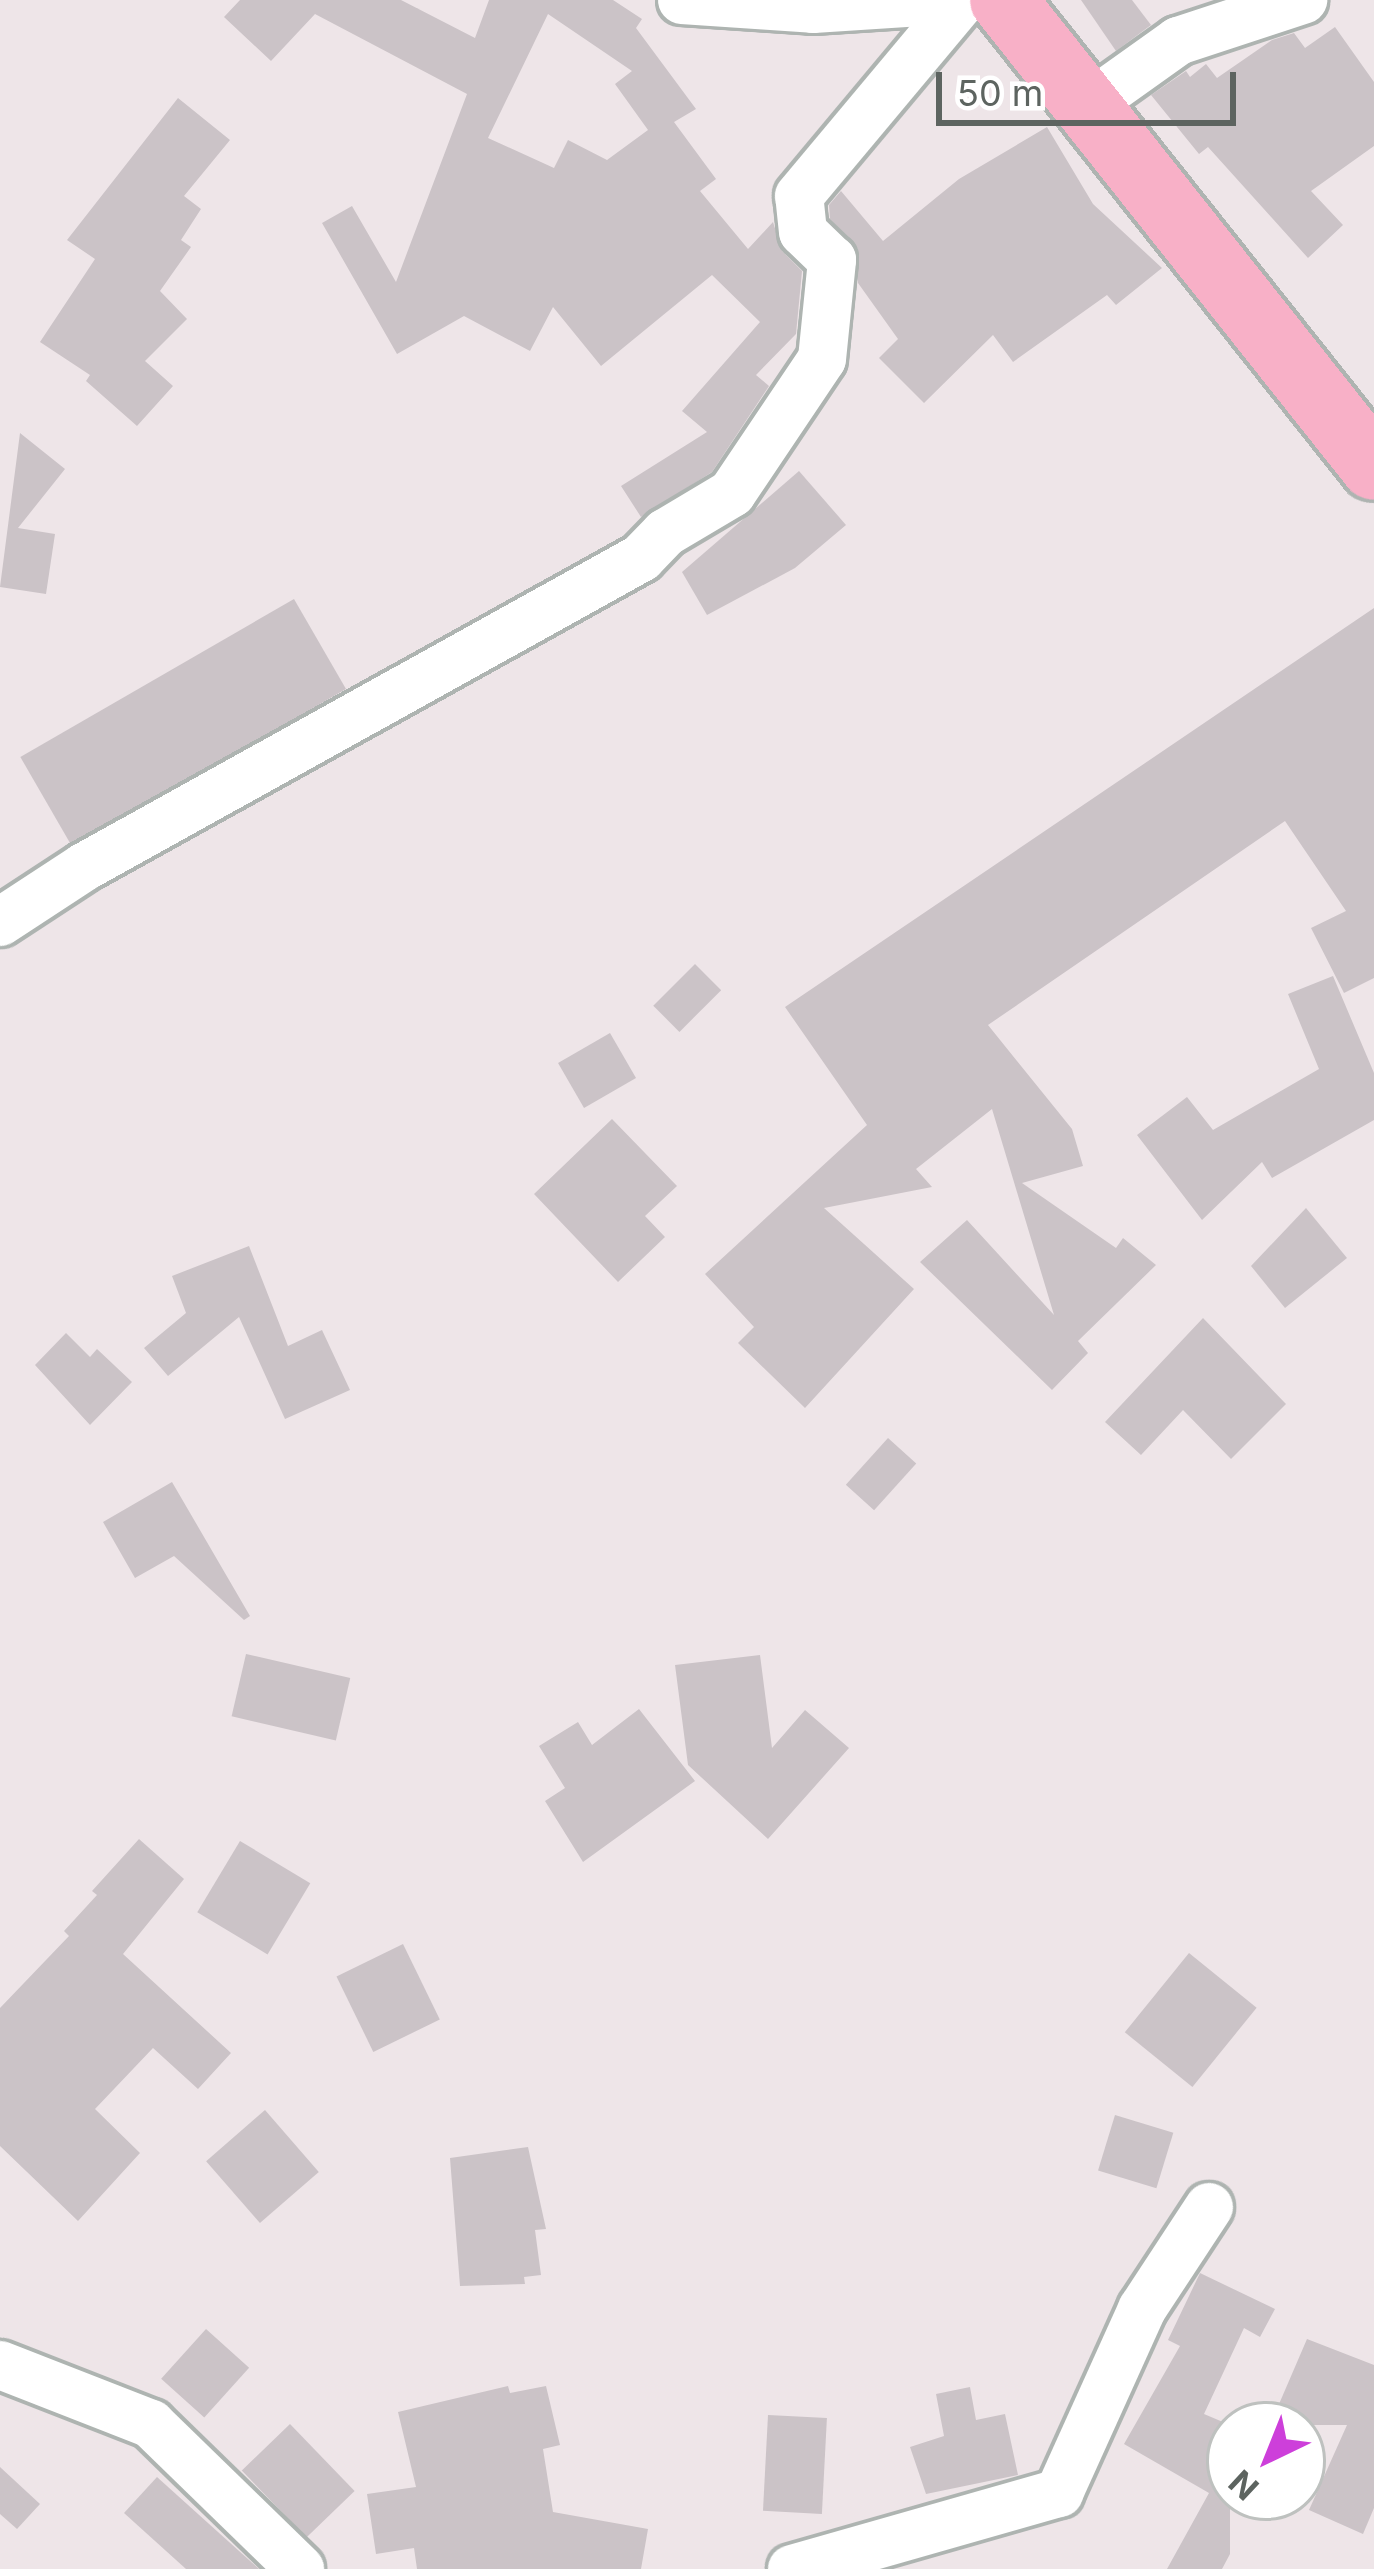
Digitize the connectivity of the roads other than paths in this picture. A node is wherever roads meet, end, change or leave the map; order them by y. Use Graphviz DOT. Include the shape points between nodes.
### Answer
graph roads {
  1 [pos="682,0"];
  2 [pos="952,0"];
  3 [pos="963,0"];
  4 [pos="1003,0"];
  5 [pos="1303,0"];
  6 [pos="1087,106"];
  7 [pos="1374,466"];
  8 [pos="0,922"];
  9 [pos="1209,2207"];
  10 [pos="0,2365"];
  11 [pos="300,2569"];
  12 [pos="792,2569"];
  1 -- 2 [label="street" via="813,9"];
  3 -- 8 [label="street" via="799,196 803,232 832,260 822,359 732,494 664,533 640,558"];
  4 -- 6 [label="main road"];
  5 -- 6 [label="street" via="1178,41"];
  6 -- 7 [label="main road"];
  9 -- 12 [label="street" via="1142,2309 1059,2493"];
  10 -- 11 [label="street" via="151,2424"];
}
